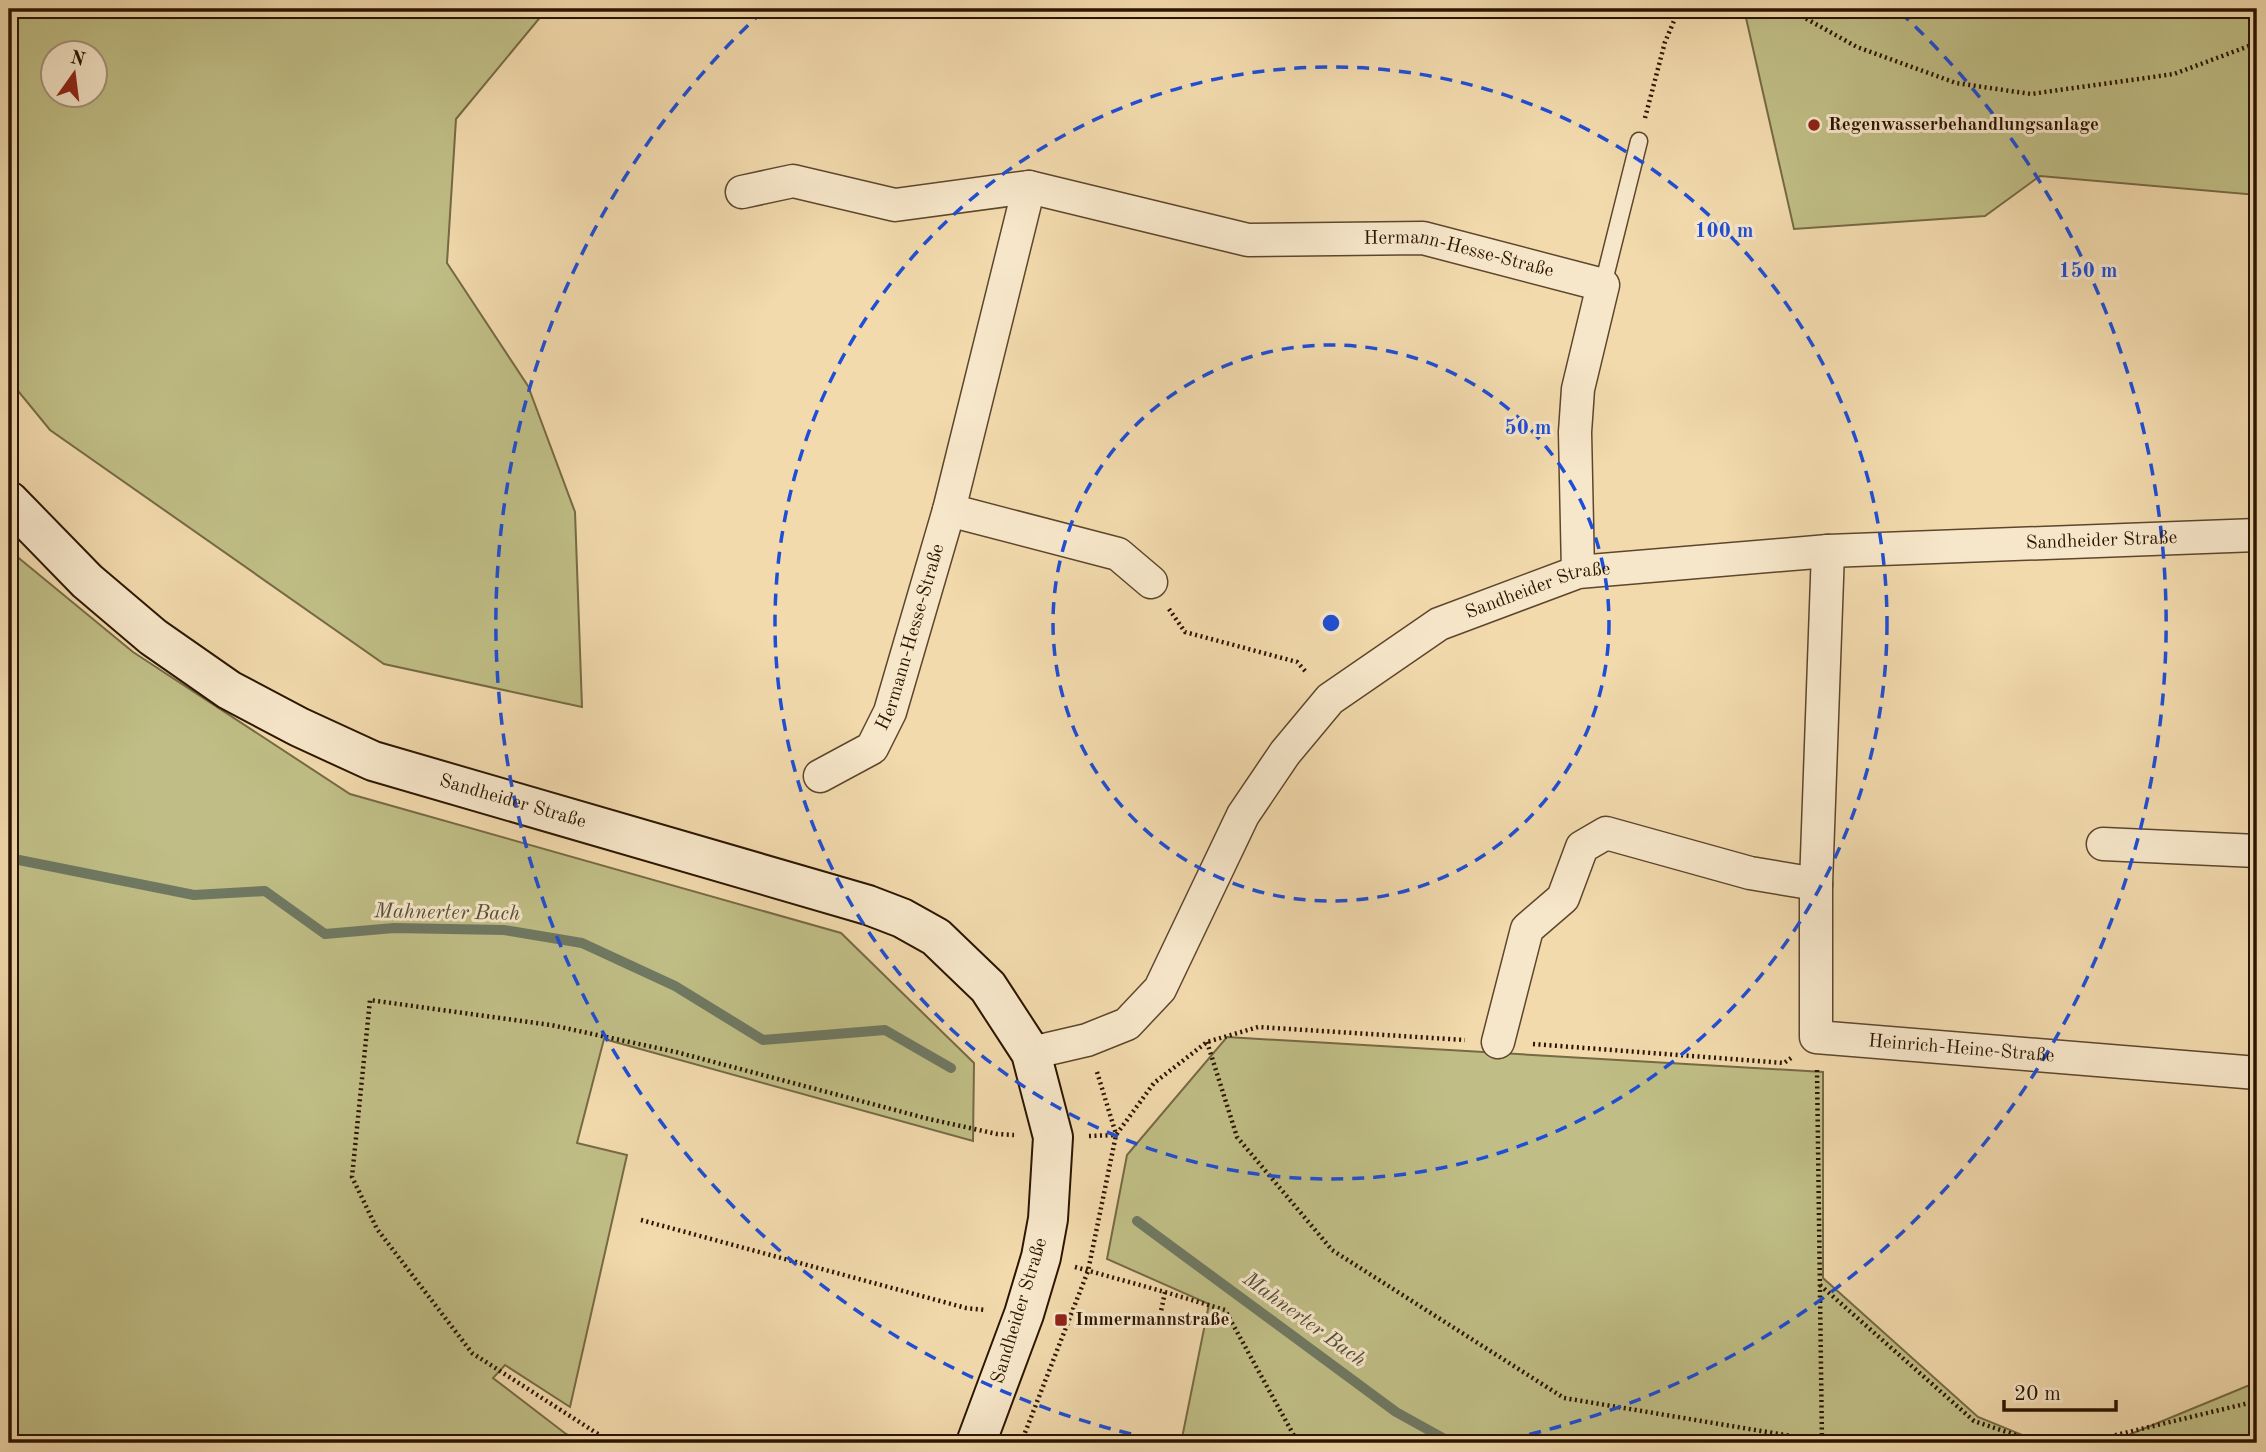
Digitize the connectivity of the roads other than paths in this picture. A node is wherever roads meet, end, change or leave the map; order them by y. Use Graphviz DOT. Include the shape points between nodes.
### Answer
graph roads {
  1 [pos="1639,141"];
  2 [pos="1029,187"];
  3 [pos="743,192"];
  4 [pos="1603,285"];
  5 [pos="9,501"];
  6 [pos="949,510"];
  7 [pos="2257,535"];
  8 [pos="1828,551"];
  9 [pos="1578,572"];
  10 [pos="1151,582"];
  11 [pos="820,776"];
  12 [pos="2103,844"];
  13 [pos="2257,851"];
  14 [pos="1816,884"];
  15 [pos="1498,1042"];
  16 [pos="1031,1053"];
  17 [pos="2257,1073"];
  18 [pos="976,1443"];
  1 -- 4 [label="lane"];
  2 -- 3 [label="street, Hermann-Hesse-Straße" via="895,205 793,181"];
  2 -- 4 [label="street, Hermann-Hesse-Straße" via="1248,240 1423,238"];
  2 -- 6 [label="street, Hermann-Hesse-Straße"];
  4 -- 9 [label="street" via="1578,389 1574,432"];
  5 -- 16 [label="street, Sandheider Straße" via="96,589 153,638 229,690 373,761 868,905 902,919 936,937 988,987"];
  6 -- 10 [label="street" via="1118,554"];
  6 -- 11 [label="street, Hermann-Hesse-Straße" via="890,712 872,748"];
  7 -- 8 [label="street, Sandheider Straße"];
  8 -- 9 [label="street, Sandheider Straße"];
  8 -- 14 [label="street"];
  9 -- 16 [label="street, Sandheider Straße" via="1439,624 1330,699 1285,753 1243,816 1160,989 1127,1024 1087,1040"];
  12 -- 13 [label="street"];
  14 -- 15 [label="street" via="1750,873 1606,833 1582,847 1563,898 1527,929"];
  14 -- 17 [label="street, Heinrich-Heine-Straße" via="1816,1037"];
  16 -- 18 [label="street, Sandheider Straße" via="1053,1137 1048,1219 1024,1314"];
}
